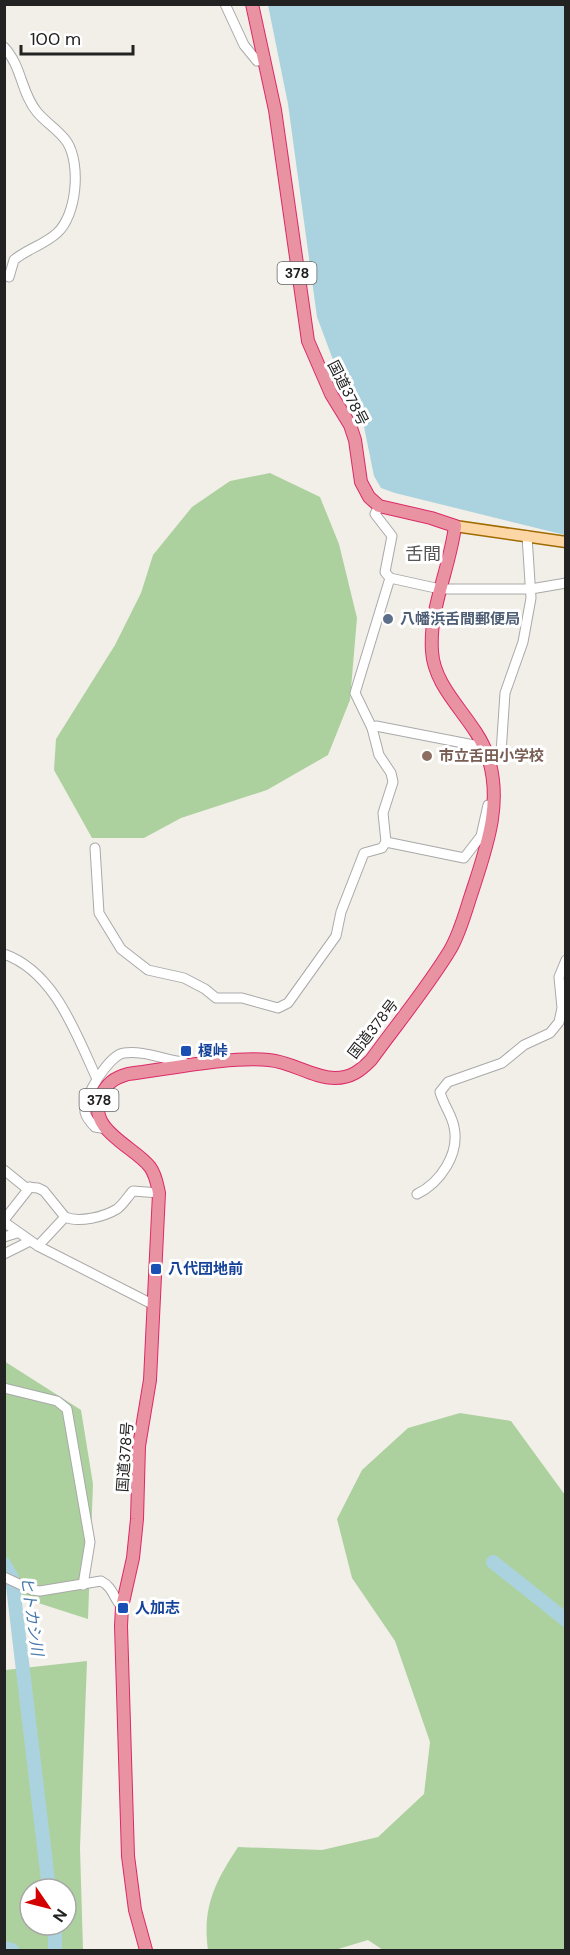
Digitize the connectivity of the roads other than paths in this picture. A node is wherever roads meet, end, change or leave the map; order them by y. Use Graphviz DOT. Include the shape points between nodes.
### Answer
graph roads {
  1 [pos="225,4"];
  2 [pos="252,4"];
  3 [pos="4,46"];
  4 [pos="265,58"];
  5 [pos="9,277"];
  6 [pos="379,506"];
  7 [pos="455,526"];
  8 [pos="527,536"];
  9 [pos="566,542"];
  10 [pos="390,578"];
  11 [pos="566,583"];
  12 [pos="440,589"];
  13 [pos="531,589"];
  14 [pos="372,728"];
  15 [pos="486,752"];
  16 [pos="494,802"];
  17 [pos="386,842"];
  18 [pos="95,848"];
  19 [pos="4,954"];
  20 [pos="566,960"];
  21 [pos="187,1067"];
  22 [pos="97,1079"];
  23 [pos="106,1129"];
  24 [pos="4,1170"];
  25 [pos="30,1187"];
  26 [pos="159,1193"];
  27 [pos="417,1194"];
  28 [pos="65,1217"];
  29 [pos="4,1221"];
  30 [pos="16,1233"];
  31 [pos="4,1237"];
  32 [pos="34,1243"];
  33 [pos="4,1254"];
  34 [pos="154,1305"];
  35 [pos="4,1388"];
  36 [pos="4,1576"];
  37 [pos="83,1585"];
  38 [pos="122,1607"];
  39 [pos="146,1950"];
  1 -- 4 [label="street" via="244,45 257,61"];
  2 -- 4 [label="highway, 国道378号 / 378"];
  3 -- 5 [label="street" via="37,112 69,145 75,195 63,227 48,241 14,260"];
  4 -- 6 [label="highway, 国道378号 / 378" via="308,341 331,394 350,425 361,482"];
  6 -- 7 [label="highway"];
  6 -- 10 [label="street" via="375,514 392,536 385,573"];
  7 -- 8 [label="main road"];
  7 -- 12 [label="highway, 国道378号 / 378"];
  8 -- 9 [label="main road"];
  8 -- 13 [label="street"];
  10 -- 12 [label="street"];
  10 -- 14 [label="street" via="355,693"];
  11 -- 13 [label="street"];
  12 -- 13 [label="street"];
  12 -- 15 [label="highway, 国道378号 / 378" via="432,636 435,667"];
  13 -- 15 [label="street" via="523,642 505,693 501,753"];
  14 -- 15 [label="street"];
  14 -- 17 [label="street" via="393,782 383,813"];
  15 -- 16 [label="highway, 国道378号 / 378"];
  16 -- 17 [label="street" via="488,806 481,836 464,858"];
  16 -- 21 [label="highway, 国道378号 / 378" via="492,829 451,949 371,1060 358,1072 333,1078 268,1060"];
  17 -- 18 [label="street" via="382,848 364,852 336,936 288,1003 278,1008 242,999 216,998 184,978 148,970 121,949 99,913"];
  19 -- 22 [label="street" via="29,966 46,986 71,1023"];
  20 -- 27 [label="street" via="560,976 559,1022 550,1033 524,1045 502,1063 443,1087 440,1092 454,1127 455,1142 440,1176"];
  21 -- 22 [label="street" via="184,1062 122,1053"];
  21 -- 23 [label="highway, 国道378号 / 378" via="116,1078 106,1086 99,1101 99,1116"];
  22 -- 23 [label="street" via="85,1104 85,1114 94,1128"];
  23 -- 26 [label="highway, 国道378号 / 378" via="151,1168"];
  24 -- 25 [label="street"];
  25 -- 28 [label="street" via="44,1191"];
  25 -- 29 [label="street"];
  26 -- 28 [label="street" via="133,1191 118,1208 86,1219"];
  26 -- 34 [label="highway, 国道378号 / 378"];
  28 -- 32 [label="street"];
  29 -- 30 [label="street"];
  30 -- 31 [label="street"];
  30 -- 32 [label="street"];
  32 -- 33 [label="street"];
  32 -- 34 [label="street"];
  34 -- 38 [label="highway, 国道378号 / 378" via="150,1380 139,1446 136,1537"];
  35 -- 37 [label="street" via="57,1401 67,1409 90,1542"];
  36 -- 37 [label="street" via="40,1592"];
  37 -- 38 [label="street" via="101,1581"];
  38 -- 39 [label="highway, 国道378号 / 378" via="128,1856 133,1899"];
}
